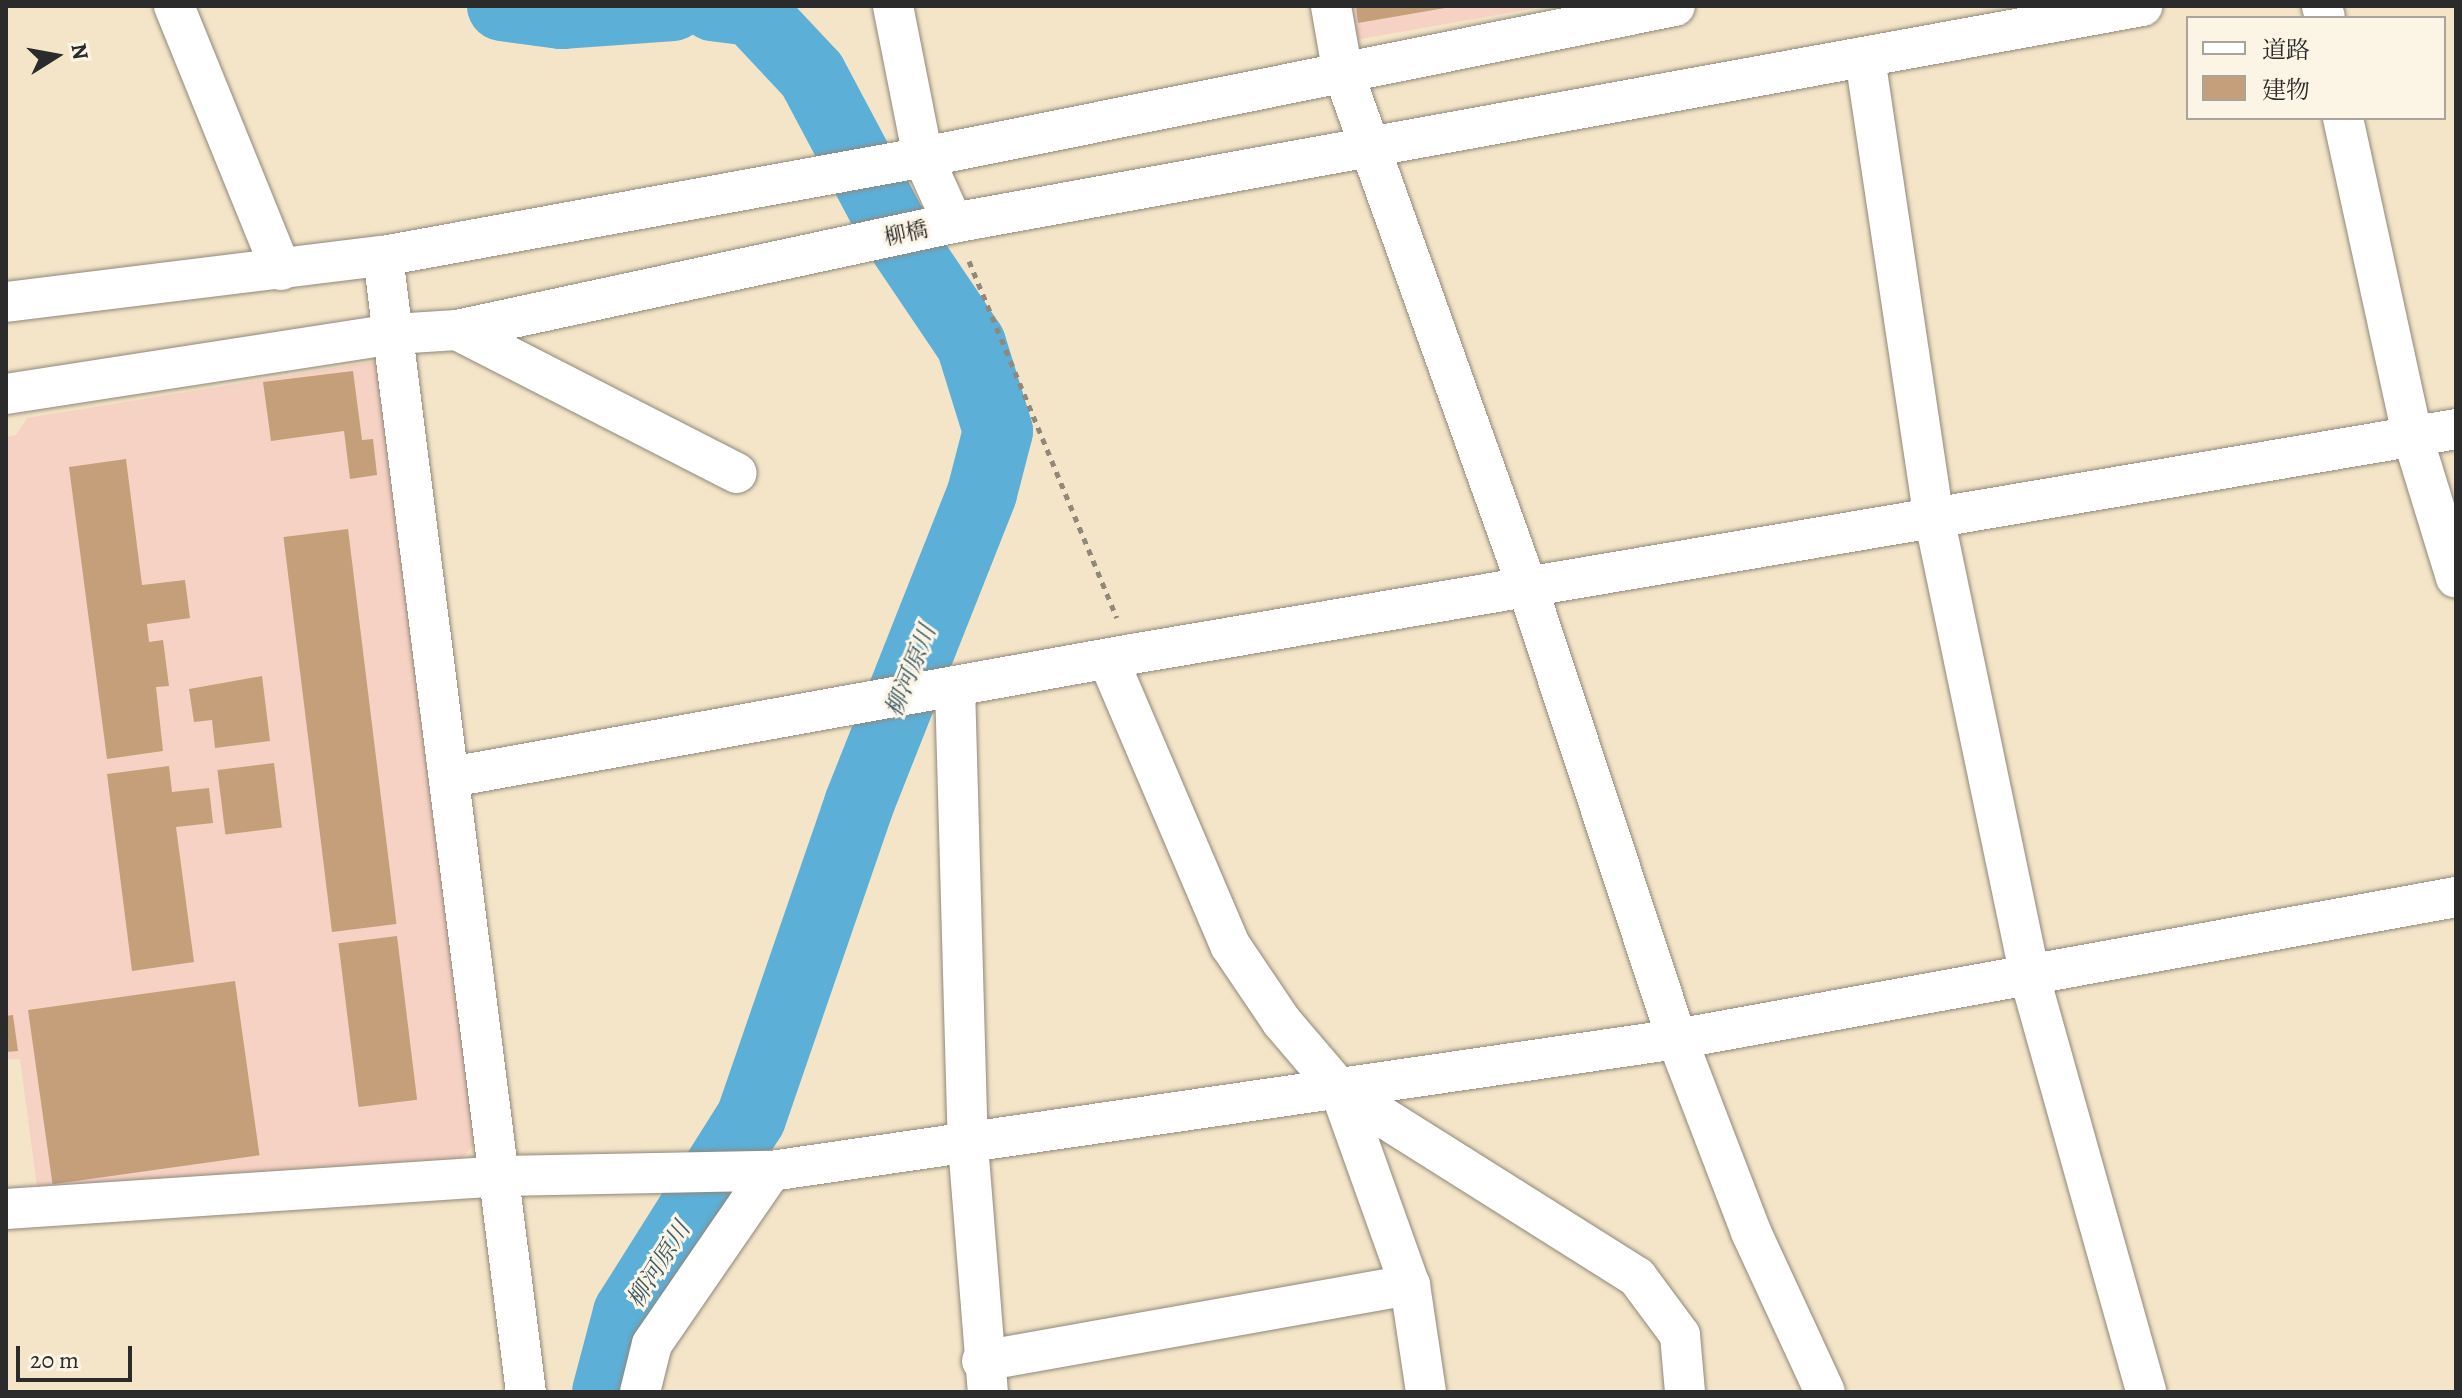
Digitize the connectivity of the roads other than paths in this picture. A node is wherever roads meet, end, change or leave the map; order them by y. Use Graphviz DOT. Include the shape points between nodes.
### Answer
graph roads {
  1 [pos="174,6"];
  2 [pos="893,6"];
  3 [pos="1331,6"];
  4 [pos="1675,6"];
  5 [pos="2142,6"];
  6 [pos="1865,58"];
  7 [pos="1342,69"];
  8 [pos="2343,120"];
  9 [pos="1373,146"];
  10 [pos="921,158"];
  11 [pos="952,224"];
  12 [pos="383,256"];
  13 [pos="281,270"];
  14 [pos="6,302"];
  15 [pos="457,330"];
  16 [pos="394,334"];
  17 [pos="6,394"];
  18 [pos="2456,429"];
  19 [pos="2413,438"];
  20 [pos="737,473"];
  21 [pos="1934,517"];
  22 [pos="2456,578"];
  23 [pos="1528,589"];
  24 [pos="1120,657"];
  25 [pos="955,686"];
  26 [pos="451,777"];
  27 [pos="2456,897"];
  28 [pos="2030,978"];
  29 [pos="1677,1039"];
  30 [pos="1340,1090"];
  31 [pos="968,1145"];
  32 [pos="766,1171"];
  33 [pos="501,1176"];
  34 [pos="6,1209"];
  35 [pos="1410,1285"];
  36 [pos="985,1377"];
  37 [pos="526,1392"];
  38 [pos="640,1392"];
  39 [pos="1426,1392"];
  40 [pos="1685,1392"];
  41 [pos="1825,1392"];
  42 [pos="2146,1392"];
  1 -- 13 [label="street"];
  2 -- 10 [label="street"];
  3 -- 7 [label="street"];
  4 -- 7 [label="street"];
  5 -- 6 [label="street, 柳橋"];
  6 -- 9 [label="street, 柳橋"];
  6 -- 21 [label="street"];
  7 -- 9 [label="street"];
  7 -- 10 [label="street"];
  8 -- 19 [label="street"];
  9 -- 11 [label="street, 柳橋"];
  9 -- 23 [label="street"];
  10 -- 11 [label="street"];
  10 -- 12 [label="street"];
  11 -- 15 [label="street, 柳橋"];
  12 -- 13 [label="street"];
  12 -- 16 [label="street"];
  13 -- 14 [label="street"];
  15 -- 16 [label="street, 柳橋"];
  15 -- 20 [label="street"];
  16 -- 17 [label="street, 柳橋"];
  16 -- 26 [label="street"];
  18 -- 19 [label="street"];
  19 -- 21 [label="street"];
  19 -- 22 [label="street"];
  21 -- 23 [label="street"];
  21 -- 28 [label="street"];
  23 -- 24 [label="street"];
  23 -- 29 [label="street"];
  24 -- 25 [label="street"];
  24 -- 30 [label="street" via="1230,945 1282,1022"];
  25 -- 26 [label="street"];
  25 -- 31 [label="street"];
  26 -- 33 [label="street"];
  27 -- 28 [label="street"];
  28 -- 29 [label="street"];
  28 -- 42 [label="street"];
  29 -- 30 [label="street"];
  29 -- 41 [label="street" via="1751,1232"];
  30 -- 31 [label="street"];
  30 -- 35 [label="street"];
  30 -- 40 [label="street" via="1637,1277 1680,1335"];
  31 -- 32 [label="street"];
  31 -- 36 [label="street"];
  32 -- 33 [label="street"];
  32 -- 38 [label="street" via="652,1344"];
  33 -- 34 [label="street"];
  33 -- 37 [label="street"];
  35 -- 36 [label="street"];
  35 -- 39 [label="street"];
}
